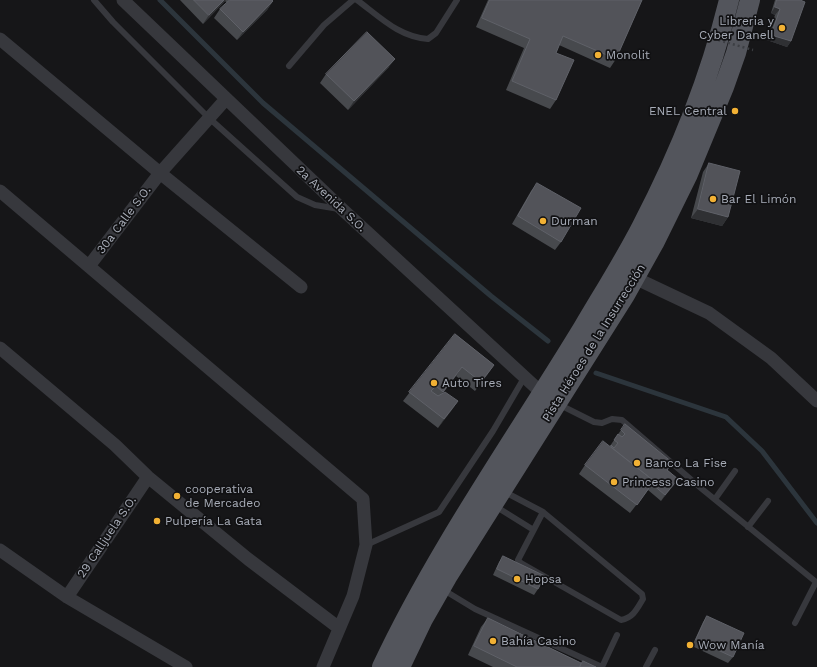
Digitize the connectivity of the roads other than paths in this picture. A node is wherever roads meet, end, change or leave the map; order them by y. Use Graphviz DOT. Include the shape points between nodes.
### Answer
graph roads {
  1 [pos="94,0"];
  2 [pos="123,0"];
  3 [pos="353,0"];
  4 [pos="357,0"];
  5 [pos="457,0"];
  6 [pos="729,0"];
  7 [pos="750,0"];
  8 [pos="0,39"];
  9 [pos="289,66"];
  10 [pos="226,99"];
  11 [pos="209,118"];
  12 [pos="160,173"];
  13 [pos="0,191"];
  14 [pos="343,210"];
  15 [pos="89,266"];
  16 [pos="635,278"];
  17 [pos="301,287"];
  18 [pos="0,348"];
  19 [pos="524,378"];
  20 [pos="550,399"];
  21 [pos="817,401"];
  22 [pos="735,471"];
  23 [pos="148,477"];
  24 [pos="497,498"];
  25 [pos="715,500"];
  26 [pos="768,501"];
  27 [pos="543,512"];
  28 [pos="748,527"];
  29 [pos="532,529"];
  30 [pos="366,545"];
  31 [pos="0,550"];
  32 [pos="441,588"];
  33 [pos="67,597"];
  34 [pos="795,623"];
  35 [pos="339,628"];
  36 [pos="617,635"];
  37 [pos="655,650"];
  38 [pos="186,667"];
  39 [pos="323,667"];
  40 [pos="382,667"];
  41 [pos="400,667"];
  42 [pos="602,667"];
  43 [pos="646,667"];
  1 -- 11 [label="lane"];
  2 -- 10 [label="street, 2a Avenida S.O."];
  3 -- 9 [label="lane" via="324,25"];
  4 -- 5 [label="lane" via="395,30 415,38 428,38 436,33"];
  6 -- 20 [label="main road, Pista Héroes de la Insurrección" via="700,96 673,161 646,219"];
  7 -- 16 [label="main road, Pista Héroes de la Insurrección" via="736,53 688,174"];
  8 -- 12 [label="street"];
  10 -- 11 [label="street, 30a Calle S.O."];
  10 -- 14 [label="street, 2a Avenida S.O."];
  11 -- 12 [label="street, 30a Calle S.O."];
  11 -- 14 [label="lane" via="297,197 315,205"];
  12 -- 15 [label="street, 30a Calle S.O."];
  12 -- 17 [label="street"];
  13 -- 15 [label="street"];
  14 -- 19 [label="street, 2a Avenida S.O."];
  15 -- 30 [label="street" via="363,499"];
  16 -- 20 [label="main road, Pista Héroes de la Insurrección"];
  16 -- 21 [label="street" via="709,313 771,358"];
  18 -- 23 [label="street" via="115,445"];
  19 -- 20 [label="street, 2a Avenida S.O."];
  19 -- 30 [label="lane" via="493,431 439,512"];
  20 -- 24 [label="main road, Pista Héroes de la Insurrección"];
  20 -- 25 [label="lane" via="594,422 622,420"];
  20 -- 40 [label="main road, Pista Héroes de la Insurrección" via="474,503 404,621"];
  22 -- 25 [label="lane"];
  23 -- 33 [label="street, 29 Calljuela S.O."];
  23 -- 35 [label="street" via="248,559"];
  24 -- 27 [label="lane"];
  24 -- 29 [label="lane"];
  24 -- 32 [label="main road, Pista Héroes de la Insurrección"];
  25 -- 28 [label="lane"];
  26 -- 28 [label="lane"];
  27 -- 29 [label="lane"];
  27 -- 29 [label="lane" via="642,594 644,598 634,614 628,619 620,620 521,563 518,560"];
  28 -- 34 [label="lane" via="816,582"];
  30 -- 35 [label="street" via="353,596"];
  31 -- 33 [label="street"];
  32 -- 41 [label="main road, Pista Héroes de la Insurrección"];
  32 -- 42 [label="lane" via="475,609"];
  33 -- 38 [label="street"];
  35 -- 39 [label="street"];
  36 -- 42 [label="lane"];
  37 -- 43 [label="lane"];
}
